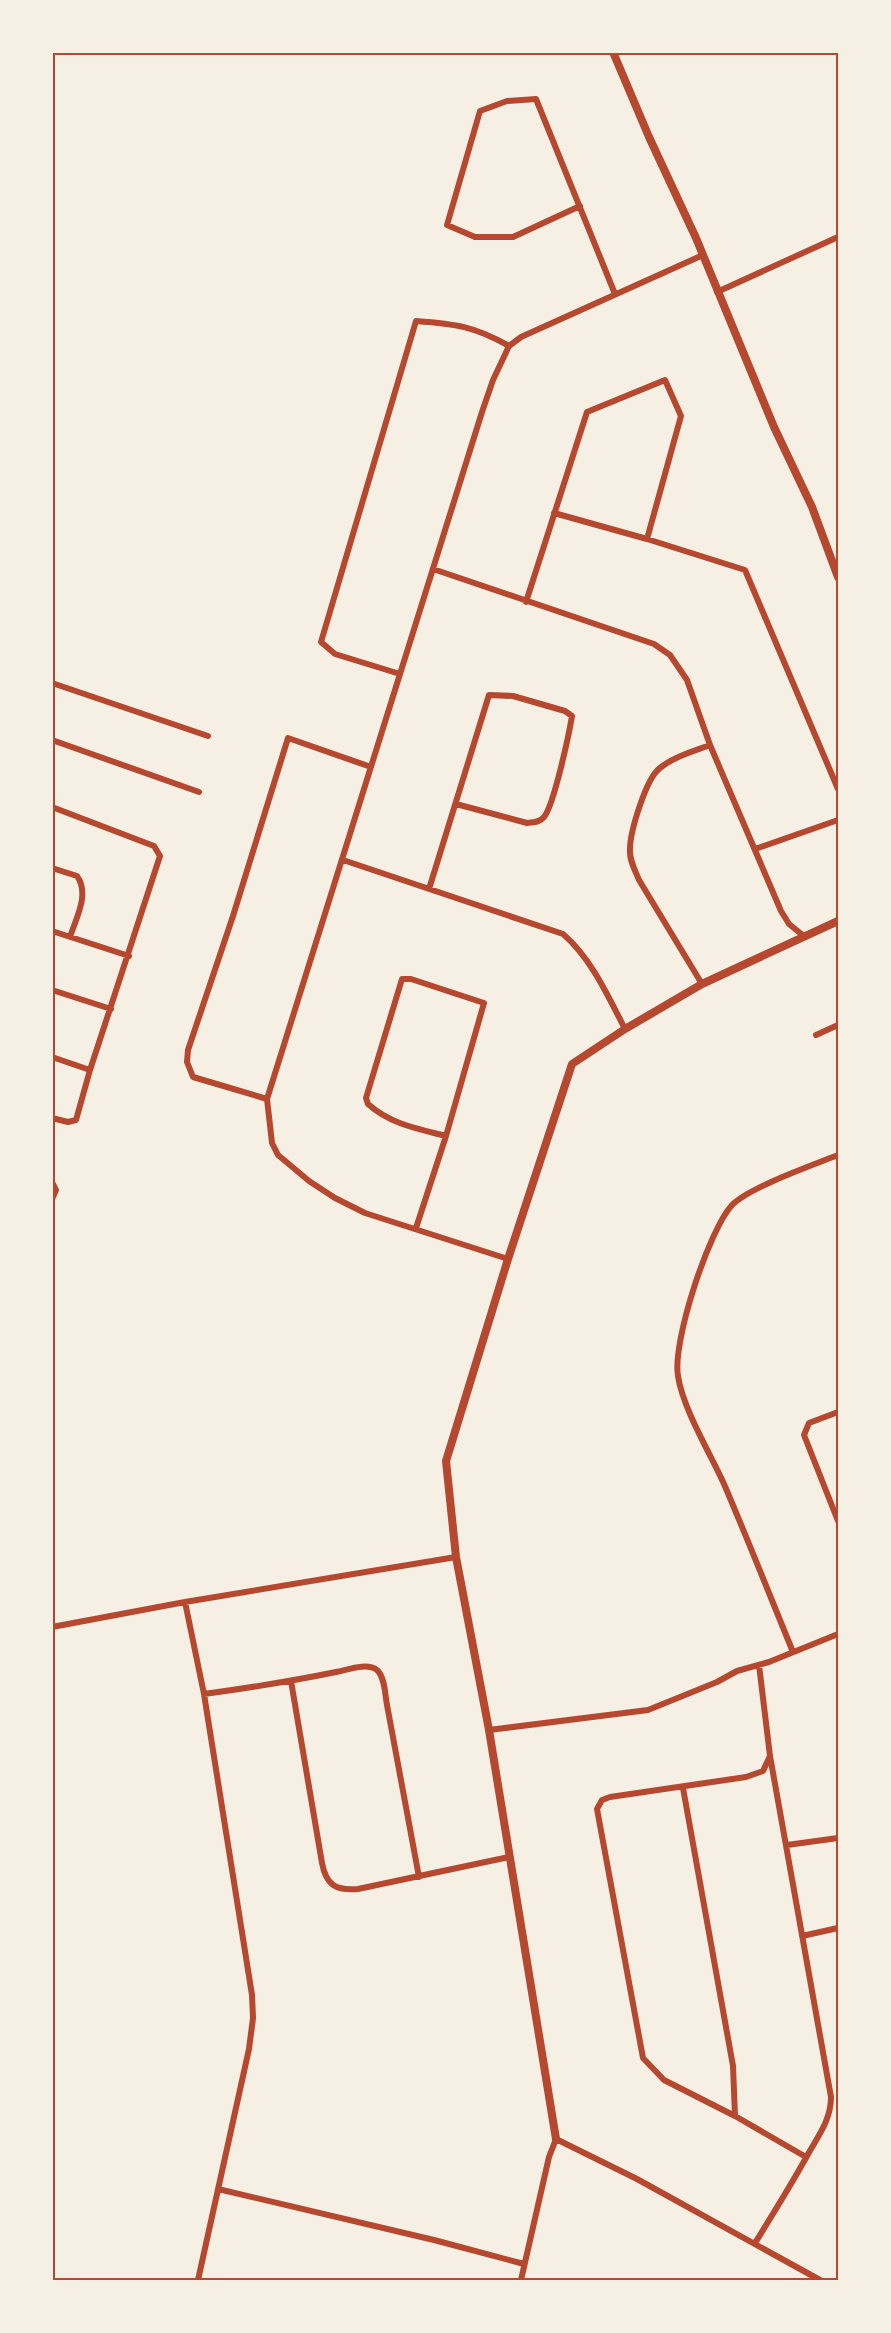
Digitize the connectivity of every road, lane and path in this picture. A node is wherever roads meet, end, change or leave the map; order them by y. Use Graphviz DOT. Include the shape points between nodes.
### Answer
graph roads {
  1 [pos="614,52"];
  2 [pos="580,206"];
  3 [pos="838,237"];
  4 [pos="703,255"];
  5 [pos="717,292"];
  6 [pos="615,294"];
  7 [pos="509,346"];
  8 [pos="554,513"];
  9 [pos="647,539"];
  10 [pos="433,569"];
  11 [pos="838,577"];
  12 [pos="526,602"];
  13 [pos="400,674"];
  14 [pos="52,683"];
  15 [pos="208,736"];
  16 [pos="52,740"];
  17 [pos="710,745"];
  18 [pos="371,767"];
  19 [pos="838,789"];
  20 [pos="199,792"];
  21 [pos="456,804"];
  22 [pos="52,807"];
  23 [pos="838,820"];
  24 [pos="755,849"];
  25 [pos="342,860"];
  26 [pos="52,868"];
  27 [pos="429,889"];
  28 [pos="838,921"];
  29 [pos="52,931"];
  30 [pos="70,937"];
  31 [pos="805,937"];
  32 [pos="129,956"];
  33 [pos="702,984"];
  34 [pos="52,990"];
  35 [pos="111,1009"];
  36 [pos="838,1025"];
  37 [pos="625,1029"];
  38 [pos="816,1035"];
  39 [pos="52,1057"];
  40 [pos="90,1070"];
  41 [pos="267,1099"];
  42 [pos="52,1118"];
  43 [pos="446,1136"];
  44 [pos="838,1155"];
  45 [pos="52,1182"];
  46 [pos="52,1199"];
  47 [pos="416,1228"];
  48 [pos="508,1259"];
  49 [pos="838,1412"];
  50 [pos="838,1521"];
  51 [pos="456,1557"];
  52 [pos="185,1602"];
  53 [pos="52,1627"];
  54 [pos="838,1634"];
  55 [pos="793,1652"];
  56 [pos="759,1665"];
  57 [pos="291,1682"];
  58 [pos="204,1694"];
  59 [pos="489,1730"];
  60 [pos="770,1756"];
  61 [pos="683,1788"];
  62 [pos="838,1838"];
  63 [pos="787,1845"];
  64 [pos="509,1857"];
  65 [pos="419,1877"];
  66 [pos="838,1928"];
  67 [pos="802,1936"];
  68 [pos="735,2116"];
  69 [pos="556,2139"];
  70 [pos="806,2157"];
  71 [pos="218,2189"];
  72 [pos="755,2244"];
  73 [pos="524,2264"];
  74 [pos="198,2280"];
  75 [pos="521,2280"];
  76 [pos="820,2280"];
  1 -- 4 [label="street"];
  2 -- 2 [label="street" via="536,99 507,101 480,111 447,225 475,237 513,237"];
  2 -- 6 [label="street"];
  3 -- 5 [label="street"];
  4 -- 5 [label="street"];
  4 -- 6 [label="street"];
  5 -- 11 [label="street" via="812,507"];
  6 -- 7 [label="street"];
  7 -- 10 [label="street" via="493,380"];
  7 -- 13 [label="street" via="457,324 416,321 321,642 335,654"];
  8 -- 9 [label="street"];
  8 -- 9 [label="street" via="587,412 664,380 681,416"];
  8 -- 12 [label="street"];
  9 -- 19 [label="street" via="745,570"];
  10 -- 12 [label="street"];
  10 -- 13 [label="street"];
  12 -- 17 [label="street" via="654,644 670,655 687,680"];
  13 -- 18 [label="street"];
  14 -- 15 [label="street"];
  16 -- 20 [label="street"];
  17 -- 24 [label="street"];
  17 -- 33 [label="street" via="656,771 645,792 629,850 639,880"];
  18 -- 25 [label="street"];
  18 -- 41 [label="street" via="288,738 188,1050 187,1062 193,1077"];
  21 -- 21 [label="street" via="489,695 513,696 572,716 552,799 538,822 527,823"];
  21 -- 27 [label="street"];
  22 -- 32 [label="street" via="159,851"];
  23 -- 24 [label="street"];
  24 -- 31 [label="street" via="781,911"];
  25 -- 27 [label="street"];
  25 -- 41 [label="street"];
  26 -- 30 [label="street" via="77,876 82,887"];
  27 -- 37 [label="street" via="562,934 589,966"];
  28 -- 31 [label="street"];
  29 -- 30 [label="street"];
  30 -- 32 [label="street"];
  31 -- 33 [label="street"];
  32 -- 35 [label="street"];
  33 -- 37 [label="street"];
  34 -- 35 [label="street"];
  35 -- 40 [label="street"];
  36 -- 38 [label="street"];
  37 -- 48 [label="street" via="572,1064"];
  39 -- 40 [label="street"];
  40 -- 42 [label="street" via="76,1120"];
  41 -- 47 [label="street" via="272,1143 292,1169 365,1213"];
  43 -- 43 [label="street" via="484,1003 402,979 366,1098 384,1117"];
  43 -- 47 [label="street"];
  44 -- 55 [label="street" via="797,1171 732,1205 713,1238 692,1298 677,1364 682,1390"];
  45 -- 46 [label="street" via="56,1190"];
  47 -- 48 [label="street"];
  48 -- 51 [label="street" via="446,1461"];
  49 -- 50 [label="street" via="809,1423 804,1435"];
  51 -- 52 [label="street"];
  51 -- 59 [label="street"];
  52 -- 53 [label="street"];
  52 -- 58 [label="street"];
  54 -- 55 [label="street"];
  55 -- 56 [label="street"];
  56 -- 59 [label="street" via="648,1710"];
  56 -- 60 [label="street"];
  57 -- 58 [label="street"];
  57 -- 65 [label="street" via="327,1879 336,1889 347,1890"];
  57 -- 65 [label="street" via="362,1667 378,1671"];
  58 -- 71 [label="street" via="253,2018"];
  59 -- 64 [label="street"];
  60 -- 61 [label="street" via="763,1771 755,1774"];
  60 -- 63 [label="street"];
  61 -- 68 [label="street" via="733,2066"];
  61 -- 68 [label="street" via="610,1797 602,1800 597,1809 643,2058 664,2080"];
  62 -- 63 [label="street"];
  63 -- 67 [label="street"];
  64 -- 65 [label="street"];
  64 -- 69 [label="street"];
  66 -- 67 [label="street"];
  67 -- 70 [label="street" via="831,2097 827,2121"];
  68 -- 70 [label="street"];
  69 -- 72 [label="street"];
  69 -- 73 [label="street"];
  70 -- 72 [label="street"];
  71 -- 73 [label="street"];
  71 -- 74 [label="street"];
  72 -- 76 [label="street"];
  73 -- 75 [label="street"];
}
